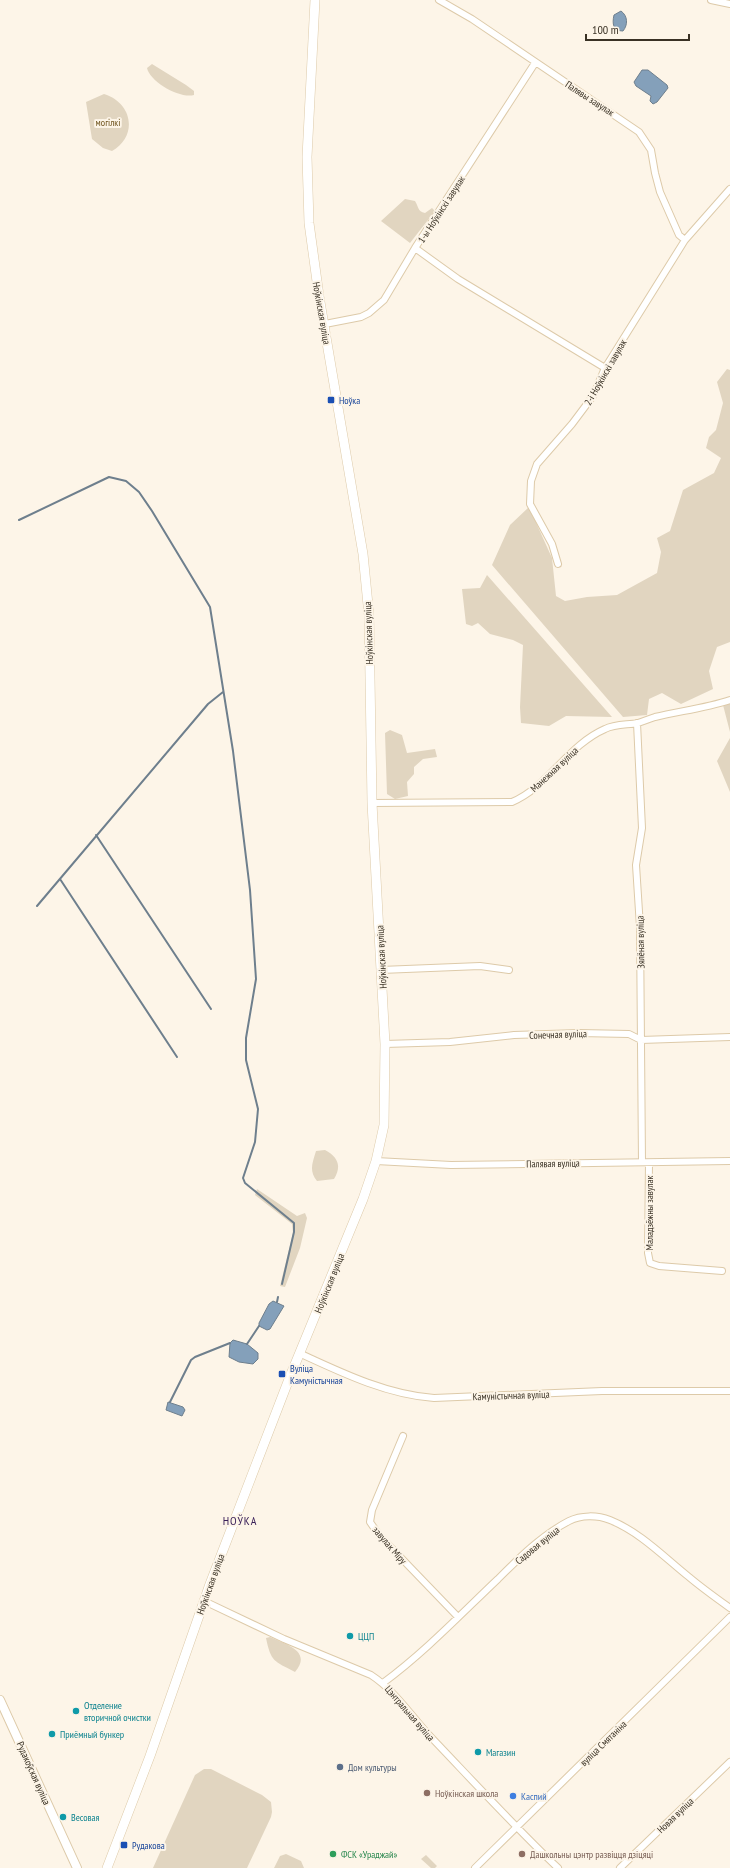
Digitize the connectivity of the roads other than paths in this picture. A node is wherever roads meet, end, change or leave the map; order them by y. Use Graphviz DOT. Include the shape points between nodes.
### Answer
graph roads {
  1 [pos="315,0"];
  2 [pos="440,0"];
  3 [pos="711,0"];
  4 [pos="730,4"];
  5 [pos="535,63"];
  6 [pos="730,189"];
  7 [pos="686,240"];
  8 [pos="416,248"];
  9 [pos="325,324"];
  10 [pos="605,368"];
  11 [pos="558,564"];
  12 [pos="730,700"];
  13 [pos="637,723"];
  14 [pos="372,803"];
  15 [pos="381,970"];
  16 [pos="510,970"];
  17 [pos="730,1037"];
  18 [pos="641,1040"];
  19 [pos="385,1044"];
  20 [pos="376,1161"];
  21 [pos="730,1161"];
  22 [pos="642,1162"];
  23 [pos="649,1163"];
  24 [pos="722,1271"];
  25 [pos="301,1354"];
  26 [pos="730,1391"];
  27 [pos="404,1436"];
  28 [pos="204,1601"];
  29 [pos="730,1608"];
  30 [pos="730,1616"];
  31 [pos="458,1617"];
  32 [pos="724,1624"];
  33 [pos="730,1630"];
  34 [pos="383,1682"];
  35 [pos="0,1700"];
  36 [pos="730,1762"];
  37 [pos="516,1827"];
  38 [pos="78,1868"];
  39 [pos="107,1868"];
  40 [pos="474,1868"];
  41 [pos="558,1868"];
  42 [pos="620,1868"];
  1 -- 9 [label="main road, Ноўкінская вуліца" via="307,180 313,261"];
  2 -- 5 [label="street, Палявы завулак"];
  3 -- 4 [label="street"];
  5 -- 7 [label="street, Палявы завулак" via="640,132 651,150 660,192 679,234"];
  5 -- 8 [label="street, 1-ы Ноўкінскі завулак"];
  6 -- 7 [label="street, 2-і Ноўкінскі завулак"];
  7 -- 10 [label="street, 2-і Ноўкінскі завулак"];
  8 -- 9 [label="street, 1-ы Ноўкінскі завулак" via="391,290 378,306 361,316"];
  8 -- 10 [label="street" via="458,279"];
  9 -- 14 [label="main road, Ноўкінская вуліца" via="363,554 369,615"];
  10 -- 11 [label="street, 2-і Ноўкінскі завулак" via="593,396 537,464 531,481 530,504 552,544"];
  12 -- 13 [label="street, Манежная вуліца"];
  13 -- 14 [label="street, Манежная вуліца" via="604,729 586,740 534,789 512,802"];
  13 -- 18 [label="street, Зялёная вуліца" via="642,828 636,865 640,927"];
  14 -- 15 [label="main road, Ноўкінская вуліца"];
  15 -- 16 [label="street" via="473,966"];
  15 -- 19 [label="main road, Ноўкінская вуліца"];
  17 -- 18 [label="street, Сонечная вуліца"];
  18 -- 19 [label="street, Сонечная вуліца" via="629,1034 579,1033"];
  18 -- 22 [label="street, Зялёная вуліца"];
  19 -- 20 [label="main road, Ноўкінская вуліца" via="384,1125"];
  20 -- 22 [label="street, Палявая вуліца" via="451,1165"];
  20 -- 25 [label="main road, Ноўкінская вуліца"];
  21 -- 23 [label="street, Палявая вуліца"];
  22 -- 23 [label="street, Палявая вуліца"];
  23 -- 24 [label="street, Маладзёжны завулак" via="650,1263"];
  25 -- 26 [label="street, Камуністычная вуліца" via="380,1386 417,1397 602,1391"];
  25 -- 28 [label="main road, Ноўкінская вуліца"];
  27 -- 31 [label="street, завулак Міру" via="372,1510 370,1522 379,1535"];
  28 -- 34 [label="street, Цэнтральная вуліца"];
  28 -- 39 [label="main road, Ноўкінская вуліца" via="155,1742"];
  29 -- 31 [label="street, Садовая вуліца" via="640,1538 610,1520 595,1516 570,1521 547,1534"];
  30 -- 32 [label="street, вуліца Смятаніна"];
  31 -- 34 [label="street, Садовая вуліца" via="406,1666"];
  32 -- 33 [label="street"];
  32 -- 37 [label="street, вуліца Смятаніна"];
  34 -- 37 [label="street, Цэнтральная вуліца"];
  35 -- 38 [label="street, Рудакоўская вуліца"];
  36 -- 42 [label="street, Новая вуліца"];
  37 -- 40 [label="street, вуліца Смятаніна"];
  37 -- 41 [label="street, Цэнтральная вуліца"];
}
